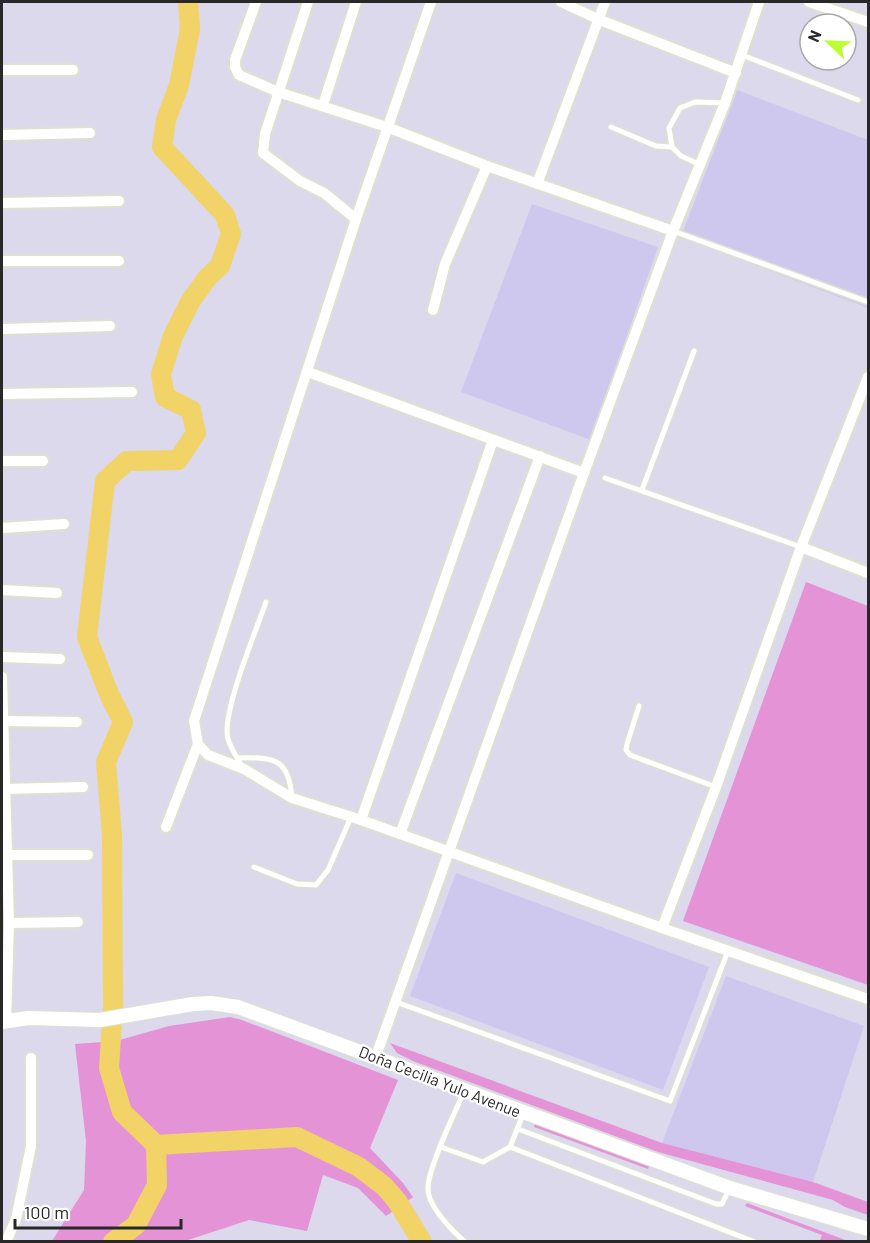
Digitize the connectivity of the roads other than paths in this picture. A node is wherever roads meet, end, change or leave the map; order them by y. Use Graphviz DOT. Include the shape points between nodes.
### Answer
graph roads {
  1 [pos="256,2"];
  2 [pos="308,2"];
  3 [pos="356,2"];
  4 [pos="431,2"];
  5 [pos="561,2"];
  6 [pos="605,2"];
  7 [pos="759,2"];
  8 [pos="809,2"];
  9 [pos="600,20"];
  10 [pos="868,22"];
  11 [pos="742,55"];
  12 [pos="2,70"];
  13 [pos="73,70"];
  14 [pos="736,73"];
  15 [pos="278,92"];
  16 [pos="858,100"];
  17 [pos="725,103"];
  18 [pos="323,105"];
  19 [pos="387,127"];
  20 [pos="611,127"];
  21 [pos="90,133"];
  22 [pos="2,135"];
  23 [pos="672,147"];
  24 [pos="701,165"];
  25 [pos="487,166"];
  26 [pos="537,184"];
  27 [pos="119,201"];
  28 [pos="2,203"];
  29 [pos="356,219"];
  30 [pos="674,231"];
  31 [pos="2,261"];
  32 [pos="119,261"];
  33 [pos="868,302"];
  34 [pos="434,310"];
  35 [pos="110,326"];
  36 [pos="2,329"];
  37 [pos="694,351"];
  38 [pos="308,372"];
  39 [pos="868,377"];
  40 [pos="132,393"];
  41 [pos="2,394"];
  42 [pos="493,440"];
  43 [pos="540,456"];
  44 [pos="2,461"];
  45 [pos="43,461"];
  46 [pos="584,473"];
  47 [pos="605,478"];
  48 [pos="642,490"];
  49 [pos="64,524"];
  50 [pos="2,528"];
  51 [pos="801,547"];
  52 [pos="868,573"];
  53 [pos="2,590"];
  54 [pos="57,593"];
  55 [pos="266,602"];
  56 [pos="2,657"];
  57 [pos="60,659"];
  58 [pos="2,677"];
  59 [pos="2,692"];
  60 [pos="639,706"];
  61 [pos="4,721"];
  62 [pos="77,722"];
  63 [pos="198,744"];
  64 [pos="3,755"];
  65 [pos="238,758"];
  66 [pos="244,770"];
  67 [pos="83,787"];
  68 [pos="716,787"];
  69 [pos="5,789"];
  70 [pos="292,798"];
  71 [pos="356,818"];
  72 [pos="4,823"];
  73 [pos="166,827"];
  74 [pos="400,834"];
  75 [pos="449,851"];
  76 [pos="7,855"];
  77 [pos="88,855"];
  78 [pos="254,867"];
  79 [pos="4,893"];
  80 [pos="78,922"];
  81 [pos="9,923"];
  82 [pos="662,928"];
  83 [pos="728,951"];
  84 [pos="4,957"];
  85 [pos="868,999"];
  86 [pos="396,1002"];
  87 [pos="4,1022"];
  88 [pos="376,1056"];
  89 [pos="31,1058"];
  90 [pos="464,1090"];
  91 [pos="524,1112"];
  92 [pos="518,1129"];
  93 [pos="441,1147"];
  94 [pos="510,1147"];
  95 [pos="730,1188"];
  96 [pos="868,1229"];
  97 [pos="6,1242"];
  98 [pos="465,1242"];
  99 [pos="755,1242"];
  1 -- 15 [label="street" via="235,67 239,75"];
  2 -- 15 [label="street"];
  3 -- 18 [label="street"];
  4 -- 19 [label="street"];
  5 -- 9 [label="street"];
  6 -- 9 [label="street"];
  7 -- 11 [label="street"];
  8 -- 10 [label="street"];
  9 -- 14 [label="street"];
  9 -- 26 [label="street"];
  11 -- 14 [label="street"];
  11 -- 16 [label="lane"];
  12 -- 13 [label="street"];
  14 -- 17 [label="street"];
  15 -- 18 [label="street"];
  15 -- 29 [label="street" via="263,153"];
  17 -- 23 [label="lane" via="695,102 680,108 669,128"];
  17 -- 24 [label="street"];
  18 -- 19 [label="street"];
  19 -- 25 [label="street"];
  19 -- 29 [label="street"];
  20 -- 23 [label="lane" via="656,146"];
  21 -- 22 [label="street"];
  23 -- 24 [label="lane"];
  24 -- 30 [label="street"];
  25 -- 26 [label="street"];
  25 -- 34 [label="street" via="445,264"];
  26 -- 30 [label="street"];
  27 -- 28 [label="street"];
  29 -- 38 [label="street"];
  30 -- 33 [label="lane"];
  30 -- 46 [label="street"];
  31 -- 32 [label="street"];
  35 -- 36 [label="street"];
  37 -- 48 [label="lane"];
  38 -- 42 [label="street"];
  38 -- 63 [label="street" via="194,721"];
  39 -- 51 [label="street"];
  40 -- 41 [label="street"];
  42 -- 43 [label="street"];
  42 -- 71 [label="street"];
  43 -- 46 [label="street"];
  43 -- 74 [label="street"];
  44 -- 45 [label="street"];
  46 -- 75 [label="street"];
  47 -- 48 [label="lane"];
  48 -- 51 [label="lane"];
  49 -- 50 [label="street"];
  51 -- 52 [label="street"];
  51 -- 68 [label="street"];
  53 -- 54 [label="street"];
  55 -- 65 [label="lane" via="226,722 228,740"];
  56 -- 57 [label="street"];
  58 -- 59 [label="street"];
  59 -- 61 [label="street"];
  60 -- 68 [label="lane" via="627,744 630,755"];
  61 -- 62 [label="street"];
  61 -- 64 [label="street"];
  63 -- 66 [label="street" via="208,754"];
  63 -- 73 [label="street"];
  64 -- 69 [label="street"];
  65 -- 66 [label="lane"];
  65 -- 70 [label="lane" via="258,758 285,768 291,780"];
  66 -- 70 [label="street"];
  67 -- 69 [label="street"];
  68 -- 82 [label="street"];
  69 -- 72 [label="street"];
  70 -- 71 [label="street"];
  71 -- 74 [label="street"];
  71 -- 78 [label="lane" via="316,885 297,884"];
  72 -- 76 [label="street"];
  74 -- 75 [label="street"];
  75 -- 82 [label="street"];
  75 -- 86 [label="street"];
  76 -- 77 [label="street"];
  76 -- 79 [label="street"];
  79 -- 81 [label="street"];
  80 -- 81 [label="street"];
  81 -- 84 [label="street"];
  82 -- 83 [label="street"];
  83 -- 85 [label="street"];
  83 -- 86 [label="lane" via="670,1101"];
  84 -- 87 [label="street"];
  86 -- 88 [label="street"];
  87 -- 88 [label="main road, Doña Cecilia Yulo Avenue" via="28,1018 100,1020 211,1003 238,1007"];
  88 -- 90 [label="main road, Doña Cecilia Yulo Avenue"];
  89 -- 97 [label="street" via="31,1146 16,1219"];
  90 -- 91 [label="main road, Doña Cecilia Yulo Avenue"];
  90 -- 93 [label="lane"];
  91 -- 92 [label="lane"];
  91 -- 95 [label="main road, Doña Cecilia Yulo Avenue"];
  92 -- 94 [label="lane"];
  92 -- 95 [label="lane" via="716,1204 722,1204"];
  93 -- 94 [label="lane" via="483,1162"];
  93 -- 98 [label="lane" via="428,1193 440,1215"];
  94 -- 99 [label="lane"];
  95 -- 96 [label="main road, Doña Cecilia Yulo Avenue"];
}
